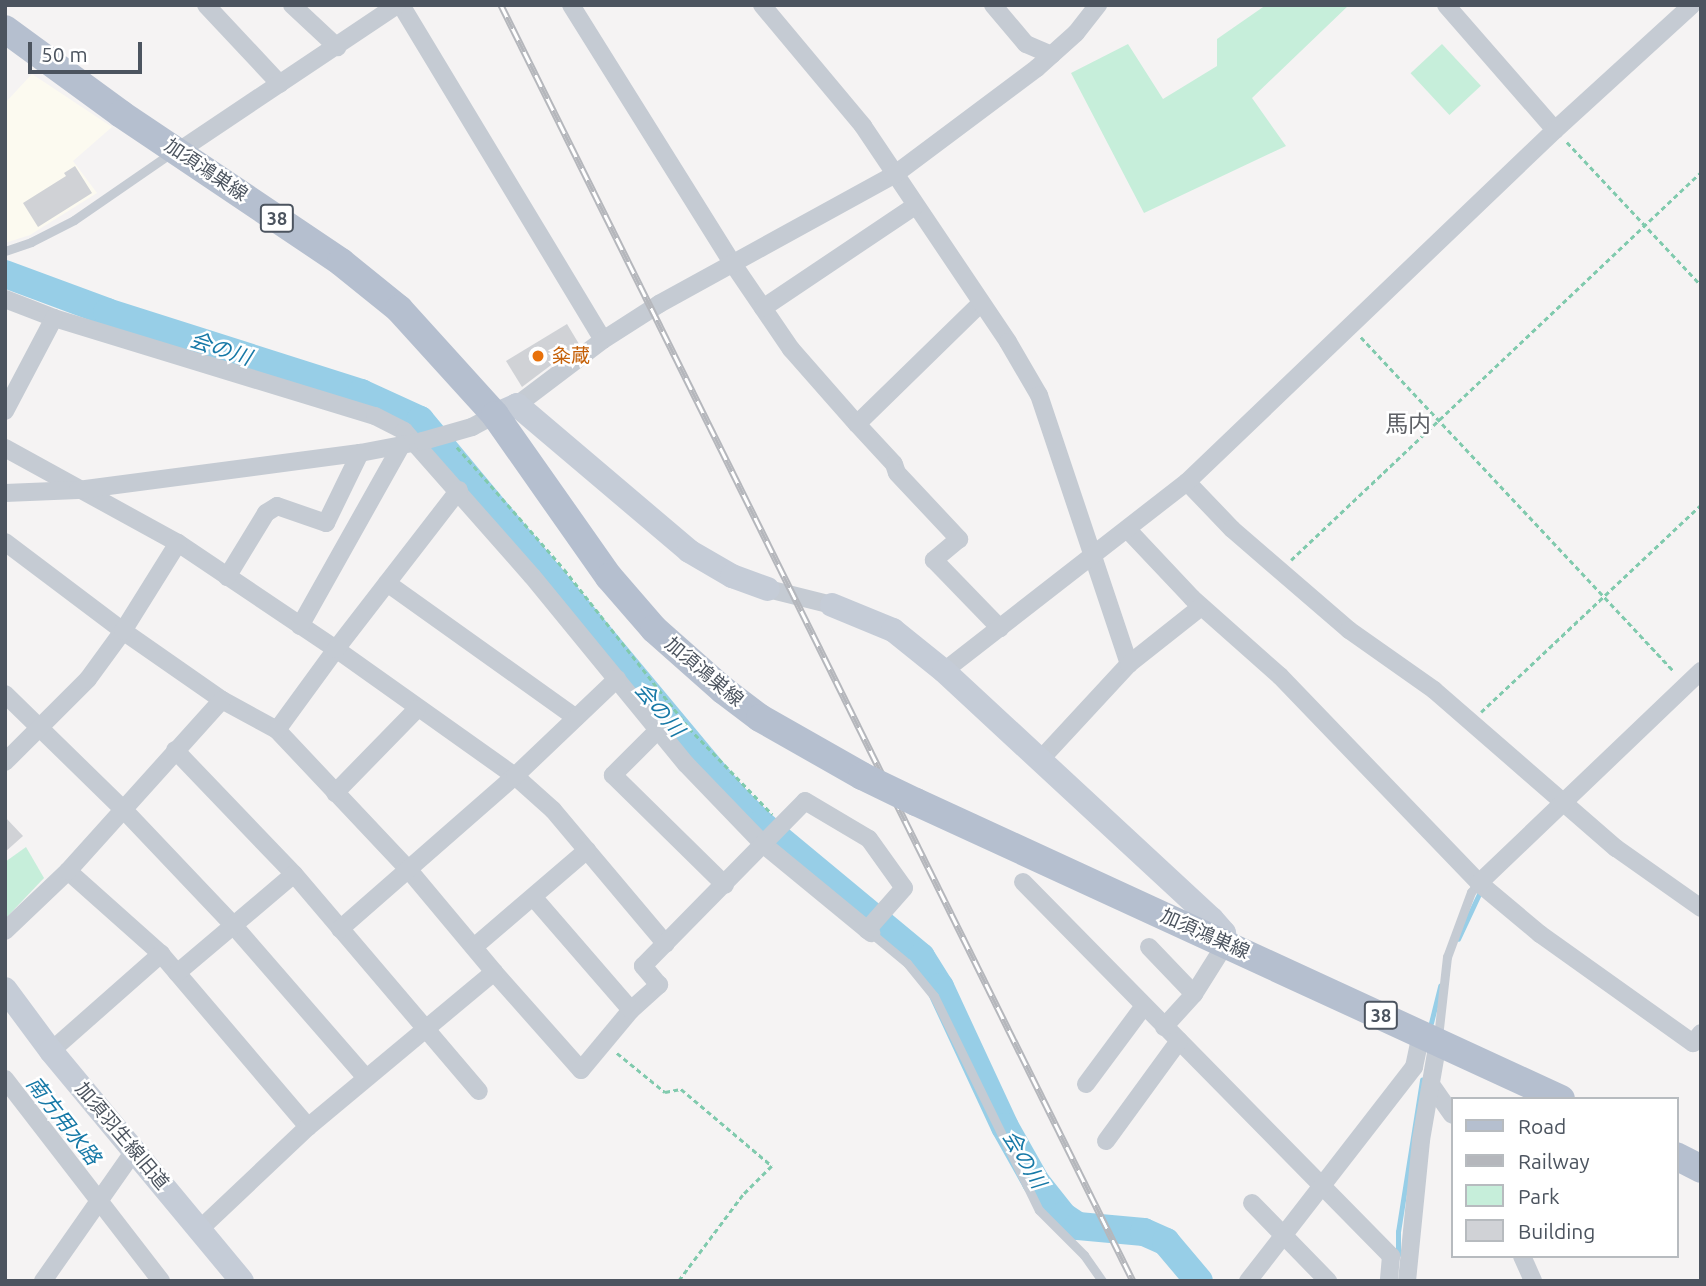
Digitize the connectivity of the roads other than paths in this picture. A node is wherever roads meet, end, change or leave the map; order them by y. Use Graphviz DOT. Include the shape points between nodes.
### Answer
graph roads {
  1 [pos="206,5"];
  2 [pos="292,5"];
  3 [pos="399,5"];
  4 [pos="571,5"];
  5 [pos="762,5"];
  6 [pos="993,5"];
  7 [pos="1098,5"];
  8 [pos="1446,5"];
  9 [pos="1692,5"];
  10 [pos="5,29"];
  11 [pos="337,47"];
  12 [pos="1052,55"];
  13 [pos="280,84"];
  14 [pos="1555,130"];
  15 [pos="179,151"];
  16 [pos="894,175"];
  17 [pos="915,206"];
  18 [pos="5,251"];
  19 [pos="733,264"];
  20 [pos="5,299"];
  21 [pos="980,304"];
  22 [pos="763,309"];
  23 [pos="54,318"];
  24 [pos="603,340"];
  25 [pos="506,410"];
  26 [pos="5,411"];
  27 [pos="857,424"];
  28 [pos="413,443"];
  29 [pos="5,448"];
  30 [pos="360,453"];
  31 [pos="1187,482"];
  32 [pos="78,490"];
  33 [pos="459,491"];
  34 [pos="5,493"];
  35 [pos="1128,530"];
  36 [pos="5,542"];
  37 [pos="178,543"];
  38 [pos="1094,555"];
  39 [pos="227,576"];
  40 [pos="387,583"];
  41 [pos="768,589"];
  42 [pos="832,605"];
  43 [pos="1201,607"];
  44 [pos="300,626"];
  45 [pos="1000,628"];
  46 [pos="123,631"];
  47 [pos="336,649"];
  48 [pos="1129,664"];
  49 [pos="944,671"];
  50 [pos="1701,671"];
  51 [pos="617,678"];
  52 [pos="5,694"];
  53 [pos="222,700"];
  54 [pos="417,709"];
  55 [pos="576,718"];
  56 [pos="40,729"];
  57 [pos="277,730"];
  58 [pos="658,730"];
  59 [pos="175,750"];
  60 [pos="1040,760"];
  61 [pos="5,762"];
  62 [pos="515,776"];
  63 [pos="335,793"];
  64 [pos="1564,802"];
  65 [pos="124,810"];
  66 [pos="774,834"];
  67 [pos="587,850"];
  68 [pos="408,869"];
  69 [pos="68,871"];
  70 [pos="294,874"];
  71 [pos="1023,882"];
  72 [pos="1479,883"];
  73 [pos="725,886"];
  74 [pos="534,898"];
  75 [pos="1701,908"];
  76 [pos="234,926"];
  77 [pos="340,929"];
  78 [pos="869,930"];
  79 [pos="5,931"];
  80 [pos="1226,943"];
  81 [pos="666,944"];
  82 [pos="474,947"];
  83 [pos="1149,947"];
  84 [pos="161,954"];
  85 [pos="494,972"];
  86 [pos="177,973"];
  87 [pos="5,989"];
  88 [pos="1194,994"];
  89 [pos="1144,1006"];
  90 [pos="631,1010"];
  91 [pos="1164,1027"];
  92 [pos="426,1029"];
  93 [pos="1701,1033"];
  94 [pos="1179,1041"];
  95 [pos="1428,1050"];
  96 [pos="51,1051"];
  97 [pos="5,1079"];
  98 [pos="366,1079"];
  99 [pos="1086,1084"];
  100 [pos="1432,1086"];
  101 [pos="479,1091"];
  102 [pos="1556,1097"];
  103 [pos="1450,1112"];
  104 [pos="308,1127"];
  105 [pos="1106,1141"];
  106 [pos="134,1151"];
  107 [pos="1678,1157"];
  108 [pos="1701,1169"];
  109 [pos="1320,1186"];
  110 [pos="102,1197"];
  111 [pos="1252,1203"];
  112 [pos="200,1229"];
  113 [pos="1284,1235"];
  114 [pos="1523,1258"];
  115 [pos="43,1281"];
  116 [pos="162,1281"];
  117 [pos="242,1281"];
  118 [pos="1102,1281"];
  119 [pos="1248,1281"];
  120 [pos="1328,1281"];
  121 [pos="1389,1281"];
  122 [pos="1407,1281"];
  123 [pos="1533,1281"];
  1 -- 13 [label="street"];
  2 -- 11 [label="street"];
  3 -- 11 [label="street"];
  3 -- 24 [label="street"];
  4 -- 19 [label="street"];
  5 -- 16 [label="street" via="863,125"];
  6 -- 12 [label="street" via="1026,44"];
  7 -- 12 [label="street"];
  8 -- 14 [label="street"];
  9 -- 14 [label="street"];
  10 -- 15 [label="main road, 加須鴻巣線 / 38"];
  11 -- 13 [label="street"];
  12 -- 16 [label="street"];
  13 -- 15 [label="street"];
  14 -- 31 [label="street"];
  15 -- 18 [label="lane" via="166,154 74,220"];
  15 -- 25 [label="main road, 加須鴻巣線 / 38" via="341,262"];
  16 -- 17 [label="street"];
  16 -- 19 [label="street"];
  17 -- 21 [label="street"];
  17 -- 22 [label="street"];
  19 -- 22 [label="street"];
  19 -- 24 [label="street"];
  20 -- 23 [label="street"];
  21 -- 27 [label="street"];
  21 -- 38 [label="street" via="1040,395"];
  22 -- 27 [label="street" via="791,349"];
  23 -- 26 [label="street"];
  23 -- 28 [label="street" via="375,416 391,423"];
  24 -- 25 [label="street"];
  25 -- 28 [label="street"];
  25 -- 41 [label="street" via="689,551 732,576"];
  25 -- 80 [label="main road, 加須鴻巣線 / 38, bridge" via="609,577 654,629 723,691 760,718 862,776"];
  27 -- 45 [label="street" via="960,539 934,560"];
  28 -- 30 [label="street"];
  28 -- 33 [label="street"];
  28 -- 44 [label="street"];
  29 -- 32 [label="street"];
  30 -- 32 [label="street"];
  30 -- 39 [label="street" via="326,523 277,506 266,513"];
  31 -- 35 [label="street"];
  31 -- 64 [label="street" via="1232,529 1349,630 1434,691"];
  32 -- 34 [label="street"];
  32 -- 37 [label="street"];
  33 -- 40 [label="street"];
  33 -- 51 [label="street"];
  35 -- 38 [label="street"];
  35 -- 43 [label="street"];
  36 -- 46 [label="street"];
  37 -- 39 [label="street"];
  37 -- 46 [label="street"];
  38 -- 45 [label="street"];
  38 -- 48 [label="street"];
  39 -- 44 [label="street"];
  40 -- 47 [label="street"];
  40 -- 55 [label="street"];
  41 -- 42 [label="street"];
  42 -- 49 [label="street" via="893,630"];
  43 -- 48 [label="street"];
  43 -- 72 [label="street" via="1280,677"];
  44 -- 47 [label="street"];
  45 -- 49 [label="street"];
  46 -- 53 [label="street"];
  46 -- 56 [label="street" via="88,680"];
  47 -- 54 [label="street"];
  47 -- 57 [label="street"];
  48 -- 60 [label="street"];
  49 -- 60 [label="street"];
  50 -- 64 [label="street"];
  51 -- 55 [label="street"];
  51 -- 58 [label="street"];
  52 -- 56 [label="street"];
  53 -- 57 [label="street"];
  53 -- 59 [label="street"];
  54 -- 62 [label="street"];
  54 -- 63 [label="street"];
  55 -- 62 [label="street"];
  56 -- 61 [label="street"];
  56 -- 65 [label="street"];
  57 -- 63 [label="street"];
  58 -- 66 [label="street"];
  58 -- 73 [label="street" via="613,775"];
  59 -- 65 [label="street"];
  59 -- 70 [label="street"];
  60 -- 80 [label="street" via="1212,919"];
  62 -- 67 [label="street" via="553,810"];
  62 -- 68 [label="street"];
  63 -- 68 [label="street"];
  64 -- 72 [label="street"];
  64 -- 75 [label="street" via="1616,848"];
  65 -- 69 [label="street"];
  65 -- 76 [label="street"];
  66 -- 73 [label="street"];
  66 -- 78 [label="street"];
  66 -- 78 [label="street" via="805,801 869,839 904,888"];
  67 -- 74 [label="street"];
  67 -- 81 [label="street"];
  68 -- 77 [label="street"];
  68 -- 82 [label="street"];
  69 -- 79 [label="street"];
  69 -- 84 [label="street"];
  70 -- 76 [label="street"];
  70 -- 77 [label="street"];
  71 -- 89 [label="street"];
  72 -- 93 [label="street" via="1540,934 1693,1043"];
  72 -- 95 [label="lane" via="1471,892 1447,957"];
  73 -- 81 [label="street"];
  74 -- 82 [label="street"];
  74 -- 90 [label="street"];
  76 -- 86 [label="street"];
  76 -- 98 [label="street"];
  77 -- 92 [label="street"];
  78 -- 118 [label="lane" via="907,963 934,996 1039,1210 1084,1255"];
  80 -- 88 [label="street"];
  80 -- 95 [label="main road, 加須鴻巣線 / 38"];
  81 -- 90 [label="street" via="643,966 659,985"];
  82 -- 85 [label="street"];
  83 -- 88 [label="street"];
  84 -- 86 [label="street"];
  84 -- 96 [label="street"];
  85 -- 90 [label="street" via="581,1070"];
  85 -- 92 [label="street"];
  86 -- 104 [label="street"];
  87 -- 96 [label="street, 加須羽生線旧道"];
  88 -- 91 [label="street"];
  89 -- 91 [label="street"];
  89 -- 99 [label="street"];
  91 -- 94 [label="street"];
  92 -- 98 [label="street"];
  92 -- 101 [label="street"];
  94 -- 105 [label="street"];
  94 -- 109 [label="street"];
  95 -- 100 [label="street"];
  95 -- 102 [label="main road, 加須鴻巣線 / 38"];
  95 -- 109 [label="street"];
  96 -- 106 [label="street, 加須羽生線旧道"];
  97 -- 110 [label="street"];
  98 -- 104 [label="street"];
  100 -- 103 [label="street"];
  100 -- 122 [label="street" via="1421,1140"];
  104 -- 112 [label="street"];
  106 -- 110 [label="street"];
  106 -- 112 [label="street, 加須羽生線旧道"];
  107 -- 108 [label="main road"];
  109 -- 113 [label="street"];
  109 -- 121 [label="street" via="1391,1256"];
  110 -- 115 [label="street"];
  110 -- 116 [label="street"];
  111 -- 113 [label="street"];
  112 -- 117 [label="street, 加須羽生線旧道"];
  113 -- 119 [label="street"];
  113 -- 120 [label="street"];
  114 -- 123 [label="street"];
}
